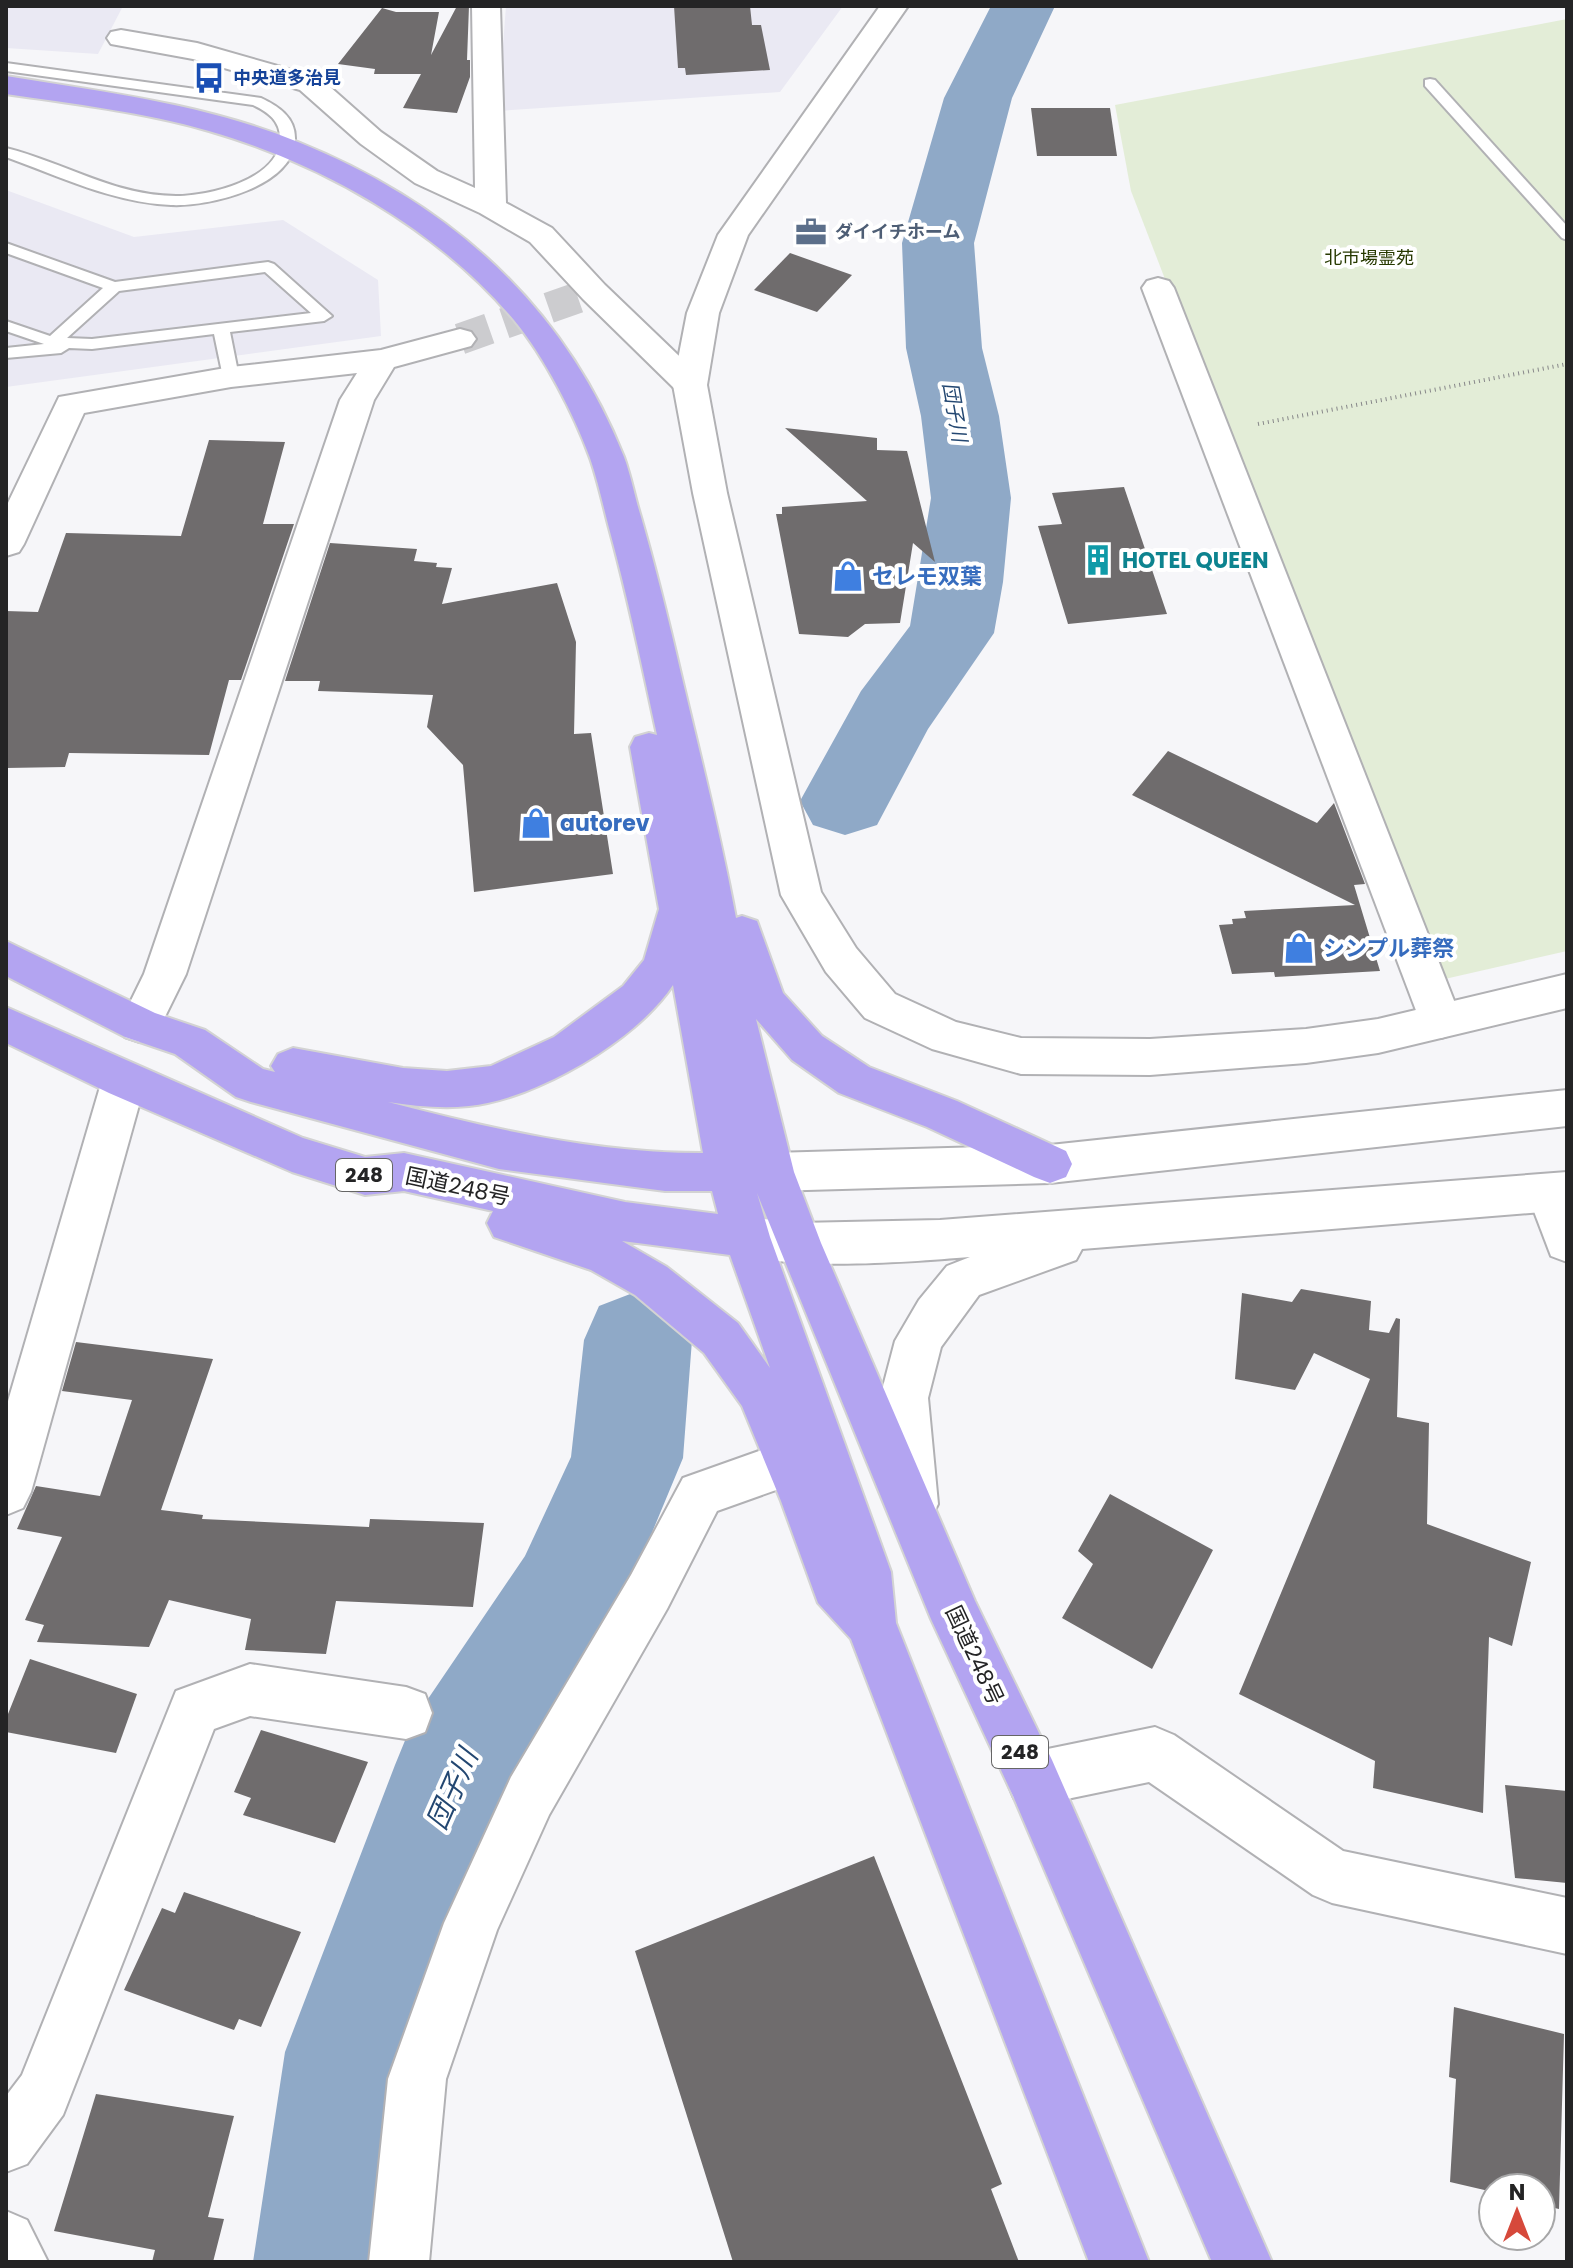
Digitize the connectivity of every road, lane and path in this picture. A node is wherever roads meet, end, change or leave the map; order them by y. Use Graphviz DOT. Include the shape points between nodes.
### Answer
graph roads {
  1 [pos="486,6"];
  2 [pos="894,6"];
  3 [pos="121,38"];
  4 [pos="6,67"];
  5 [pos="1430,83"];
  6 [pos="6,85"];
  7 [pos="6,102"];
  8 [pos="6,152"];
  9 [pos="282,156"];
  10 [pos="491,207"];
  11 [pos="1567,235"];
  12 [pos="6,248"];
  13 [pos="114,287"];
  14 [pos="1158,288"];
  15 [pos="6,326"];
  16 [pos="221,330"];
  17 [pos="460,339"];
  18 [pos="53,342"];
  19 [pos="92,344"];
  20 [pos="6,353"];
  21 [pos="382,360"];
  22 [pos="1567,364"];
  23 [pos="231,377"];
  24 [pos="690,385"];
  25 [pos="1253,425"];
  26 [pos="6,544"];
  27 [pos="696,905"];
  28 [pos="6,957"];
  29 [pos="1567,991"];
  30 [pos="1441,1021"];
  31 [pos="6,1024"];
  32 [pos="140,1025"];
  33 [pos="190,1042"];
  34 [pos="124,1080"];
  35 [pos="1567,1108"];
  36 [pos="1050,1164"];
  37 [pos="750,1172"];
  38 [pos="365,1176"];
  39 [pos="1558,1192"];
  40 [pos="1110,1226"];
  41 [pos="747,1237"];
  42 [pos="1567,1242"];
  43 [pos="798,1243"];
  44 [pos="790,1463"];
  45 [pos="6,1492"];
  46 [pos="914,1514"];
  47 [pos="870,1623"];
  48 [pos="406,1713"];
  49 [pos="1033,1779"];
  50 [pos="1567,1926"];
  51 [pos="6,2143"];
  52 [pos="6,2241"];
  53 [pos="18,2262"];
  54 [pos="399,2262"];
  55 [pos="1119,2262"];
  56 [pos="1242,2262"];
  1 -- 10 [label="street"];
  2 -- 24 [label="street" via="733,235 703,313"];
  3 -- 10 [label="street" via="197,51 310,84 426,177"];
  4 -- 9 [label="lane" via="256,101 286,122 290,139"];
  5 -- 11 [label="lane"];
  6 -- 9 [label="highway" via="140,106 219,125"];
  7 -- 9 [label="highway" via="185,130"];
  8 -- 9 [label="lane" via="144,198 176,201 240,189 266,175"];
  9 -- 27 [label="highway" via="413,241 469,287 519,343 533,368 567,432 619,595"];
  10 -- 24 [label="street" via="541,235"];
  12 -- 13 [label="lane"];
  13 -- 16 [label="lane" via="268,267 324,316"];
  13 -- 18 [label="lane"];
  14 -- 30 [label="street"];
  15 -- 18 [label="lane"];
  16 -- 19 [label="lane"];
  16 -- 23 [label="lane"];
  17 -- 21 [label="street"];
  18 -- 19 [label="lane"];
  19 -- 20 [label="lane"];
  21 -- 23 [label="street"];
  21 -- 32 [label="street" via="357,400 165,974"];
  22 -- 25 [label="path"];
  23 -- 26 [label="street" via="71,405"];
  24 -- 30 [label="street" via="801,895 841,960 880,1006 947,1037 1021,1056 1150,1057 1306,1046"];
  27 -- 33 [label="highway" via="652,982 624,1011 583,1042 529,1070 472,1088 373,1084"];
  27 -- 36 [label="highway" via="738,922 765,1001 807,1048 854,1080"];
  27 -- 37 [label="highway"];
  28 -- 32 [label="highway, 国道248号"];
  29 -- 30 [label="street"];
  31 -- 34 [label="highway, 国道248号 / 248"];
  32 -- 33 [label="highway, 国道248号"];
  33 -- 37 [label="highway, 国道248号" via="251,1084 499,1150 665,1172"];
  34 -- 38 [label="highway, 国道248号 / 248" via="292,1153"];
  34 -- 45 [label="street"];
  35 -- 36 [label="street"];
  36 -- 37 [label="street"];
  37 -- 41 [label="highway, 248"];
  37 -- 43 [label="highway, 国道248号 / 248"];
  38 -- 41 [label="highway, 国道248号 / 248" via="404,1172 625,1222"];
  38 -- 44 [label="highway, 248" via="395,1198 532,1228 606,1255 651,1281 721,1338 760,1393"];
  39 -- 40 [label="street"];
  39 -- 42 [label="street"];
  40 -- 43 [label="street" via="940,1240"];
  40 -- 46 [label="street" via="963,1280 935,1315 919,1341 904,1398"];
  41 -- 43 [label="street"];
  41 -- 47 [label="highway, 248" via="866,1572"];
  43 -- 46 [label="highway, 国道248号 / 248"];
  44 -- 47 [label="highway, 248" via="836,1586"];
  44 -- 54 [label="street" via="700,1494 530,1796 472,1923 417,2079"];
  46 -- 49 [label="highway, 国道248号 / 248"];
  47 -- 55 [label="highway, 248"];
  48 -- 51 [label="street" via="250,1690 195,1709 43,2095"];
  49 -- 50 [label="street" via="1155,1754 1332,1876"];
  49 -- 56 [label="highway, 国道248号 / 248"];
  52 -- 53 [label="street"];
}
